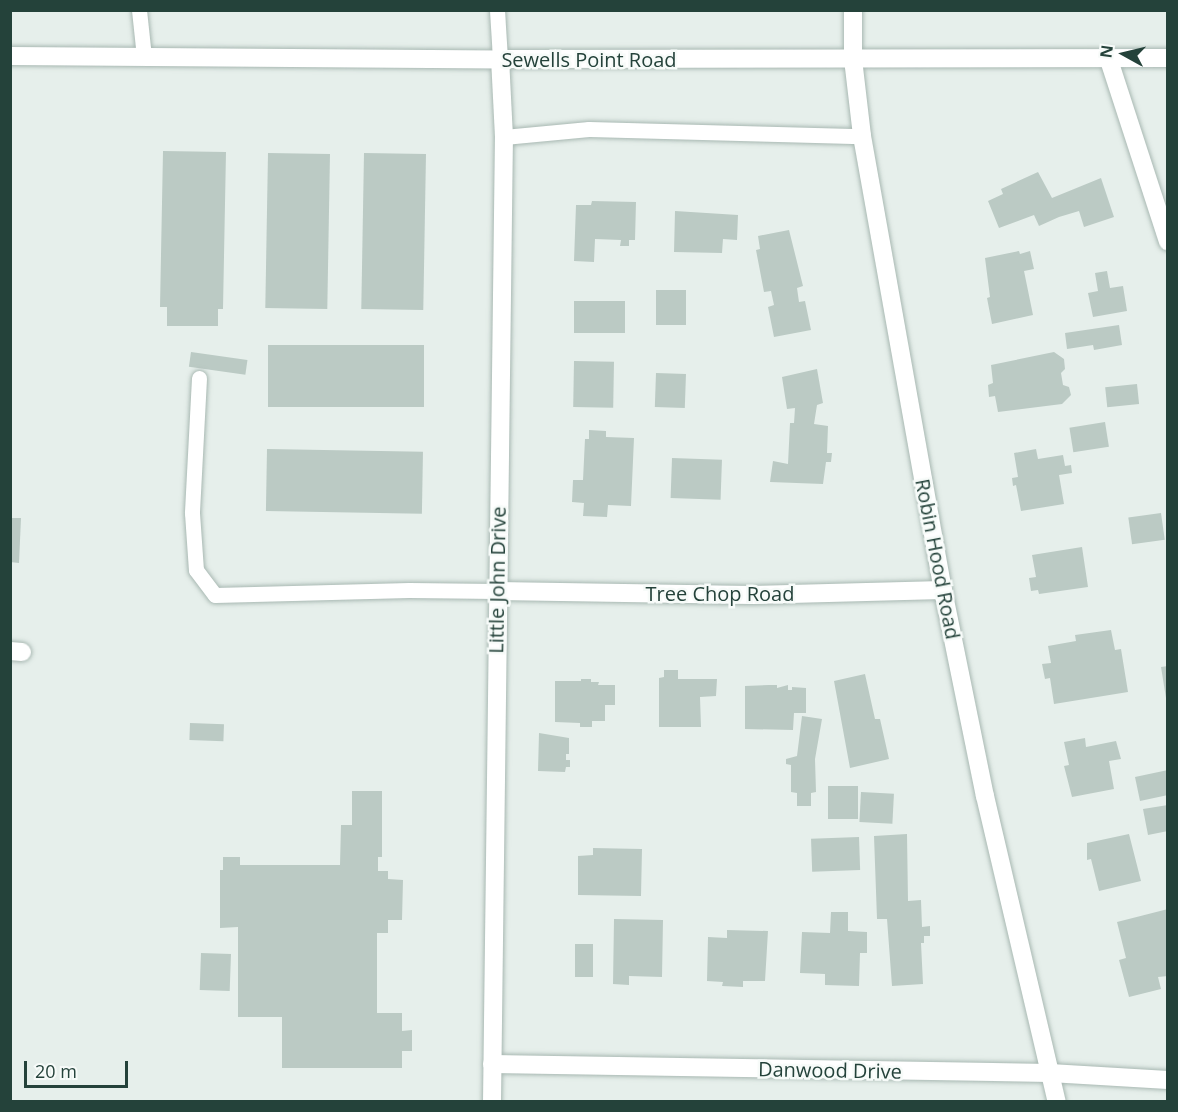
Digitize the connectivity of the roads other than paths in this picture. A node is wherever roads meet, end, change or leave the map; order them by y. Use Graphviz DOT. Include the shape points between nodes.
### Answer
graph roads {
  1 [pos="140,10"];
  2 [pos="497,10"];
  3 [pos="853,10"];
  4 [pos="10,56"];
  5 [pos="144,57"];
  6 [pos="1108,57"];
  7 [pos="1167,58"];
  8 [pos="500,59"];
  9 [pos="853,59"];
  10 [pos="862,136"];
  11 [pos="504,137"];
  12 [pos="1167,242"];
  13 [pos="199,378"];
  14 [pos="943,590"];
  15 [pos="497,591"];
  16 [pos="492,1064"];
  17 [pos="1050,1073"];
  18 [pos="1167,1080"];
  19 [pos="492,1101"];
  20 [pos="1057,1101"];
  1 -- 5 [label="lane"];
  2 -- 8 [label="lane"];
  3 -- 9 [label="street, Robin Hood Road"];
  4 -- 5 [label="street, Sewells Point Road"];
  5 -- 8 [label="street, Sewells Point Road"];
  6 -- 7 [label="street, Sewells Point Road"];
  6 -- 9 [label="street, Sewells Point Road"];
  6 -- 12 [label="street"];
  8 -- 9 [label="street, Sewells Point Road"];
  8 -- 11 [label="street, Little John Drive"];
  9 -- 10 [label="street, Robin Hood Road"];
  10 -- 11 [label="lane" via="588,129"];
  10 -- 14 [label="street, Robin Hood Road"];
  11 -- 15 [label="street, Little John Drive"];
  13 -- 15 [label="lane" via="192,513 196,570 215,595"];
  14 -- 15 [label="street, Tree Chop Road" via="752,594"];
  14 -- 17 [label="street, Robin Hood Road" via="985,796"];
  15 -- 16 [label="street, Little John Drive"];
  16 -- 17 [label="street, Danwood Drive"];
  16 -- 19 [label="street, Little John Drive"];
  17 -- 18 [label="street, Danwood Drive"];
  17 -- 20 [label="street, Robin Hood Road"];
}
